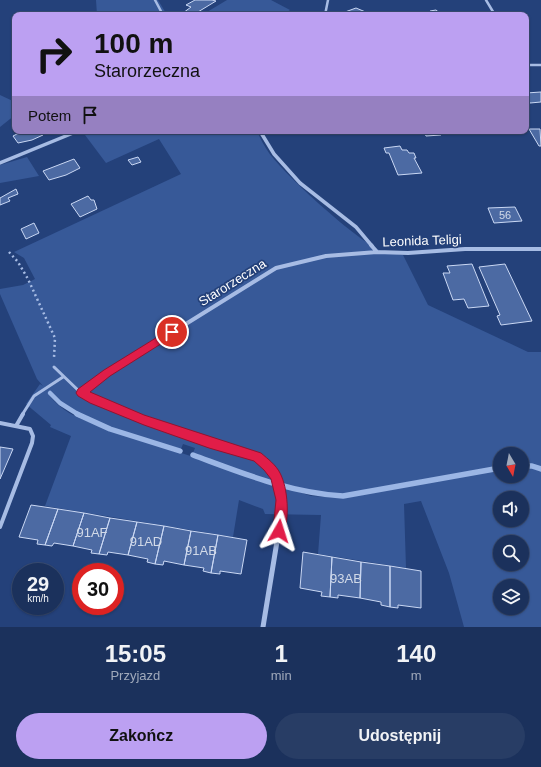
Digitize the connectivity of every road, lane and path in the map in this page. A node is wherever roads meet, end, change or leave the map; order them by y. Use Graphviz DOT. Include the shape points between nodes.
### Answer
graph roads {
  1 [pos="154,0"];
  2 [pos="328,0"];
  3 [pos="486,0"];
  4 [pos="161,12"];
  5 [pos="326,12"];
  6 [pos="493,12"];
  7 [pos="529,65"];
  8 [pos="541,65"];
  9 [pos="71,134"];
  10 [pos="262,134"];
  11 [pos="0,163"];
  12 [pos="541,249"];
  13 [pos="9,252"];
  14 [pos="377,252"];
  15 [pos="54,367"];
  16 [pos="63,377"];
  17 [pos="81,393"];
  18 [pos="0,423"];
  19 [pos="16,426"];
  20 [pos="0,527"];
  21 [pos="262,627"];
  1 -- 4 [label="street"];
  2 -- 5 [label="street"];
  3 -- 6 [label="street"];
  7 -- 8 [label="street"];
  9 -- 11 [label="street"];
  10 -- 14 [label="street, Leonida Teligi" via="274,154 300,183 356,227"];
  12 -- 14 [label="street, Leonida Teligi"];
  13 -- 15 [label="path" via="28,279 55,338"];
  14 -- 17 [label="street, Starorzeczna" via="333,254 304,259 276,268 107,373"];
  15 -- 16 [label="lane"];
  16 -- 17 [label="lane"];
  16 -- 19 [label="lane" via="34,396"];
  17 -- 21 [label="street" via="144,420 257,457 276,476 282,500"];
  18 -- 19 [label="lane"];
  19 -- 20 [label="lane" via="30,429 32,443"];
}
